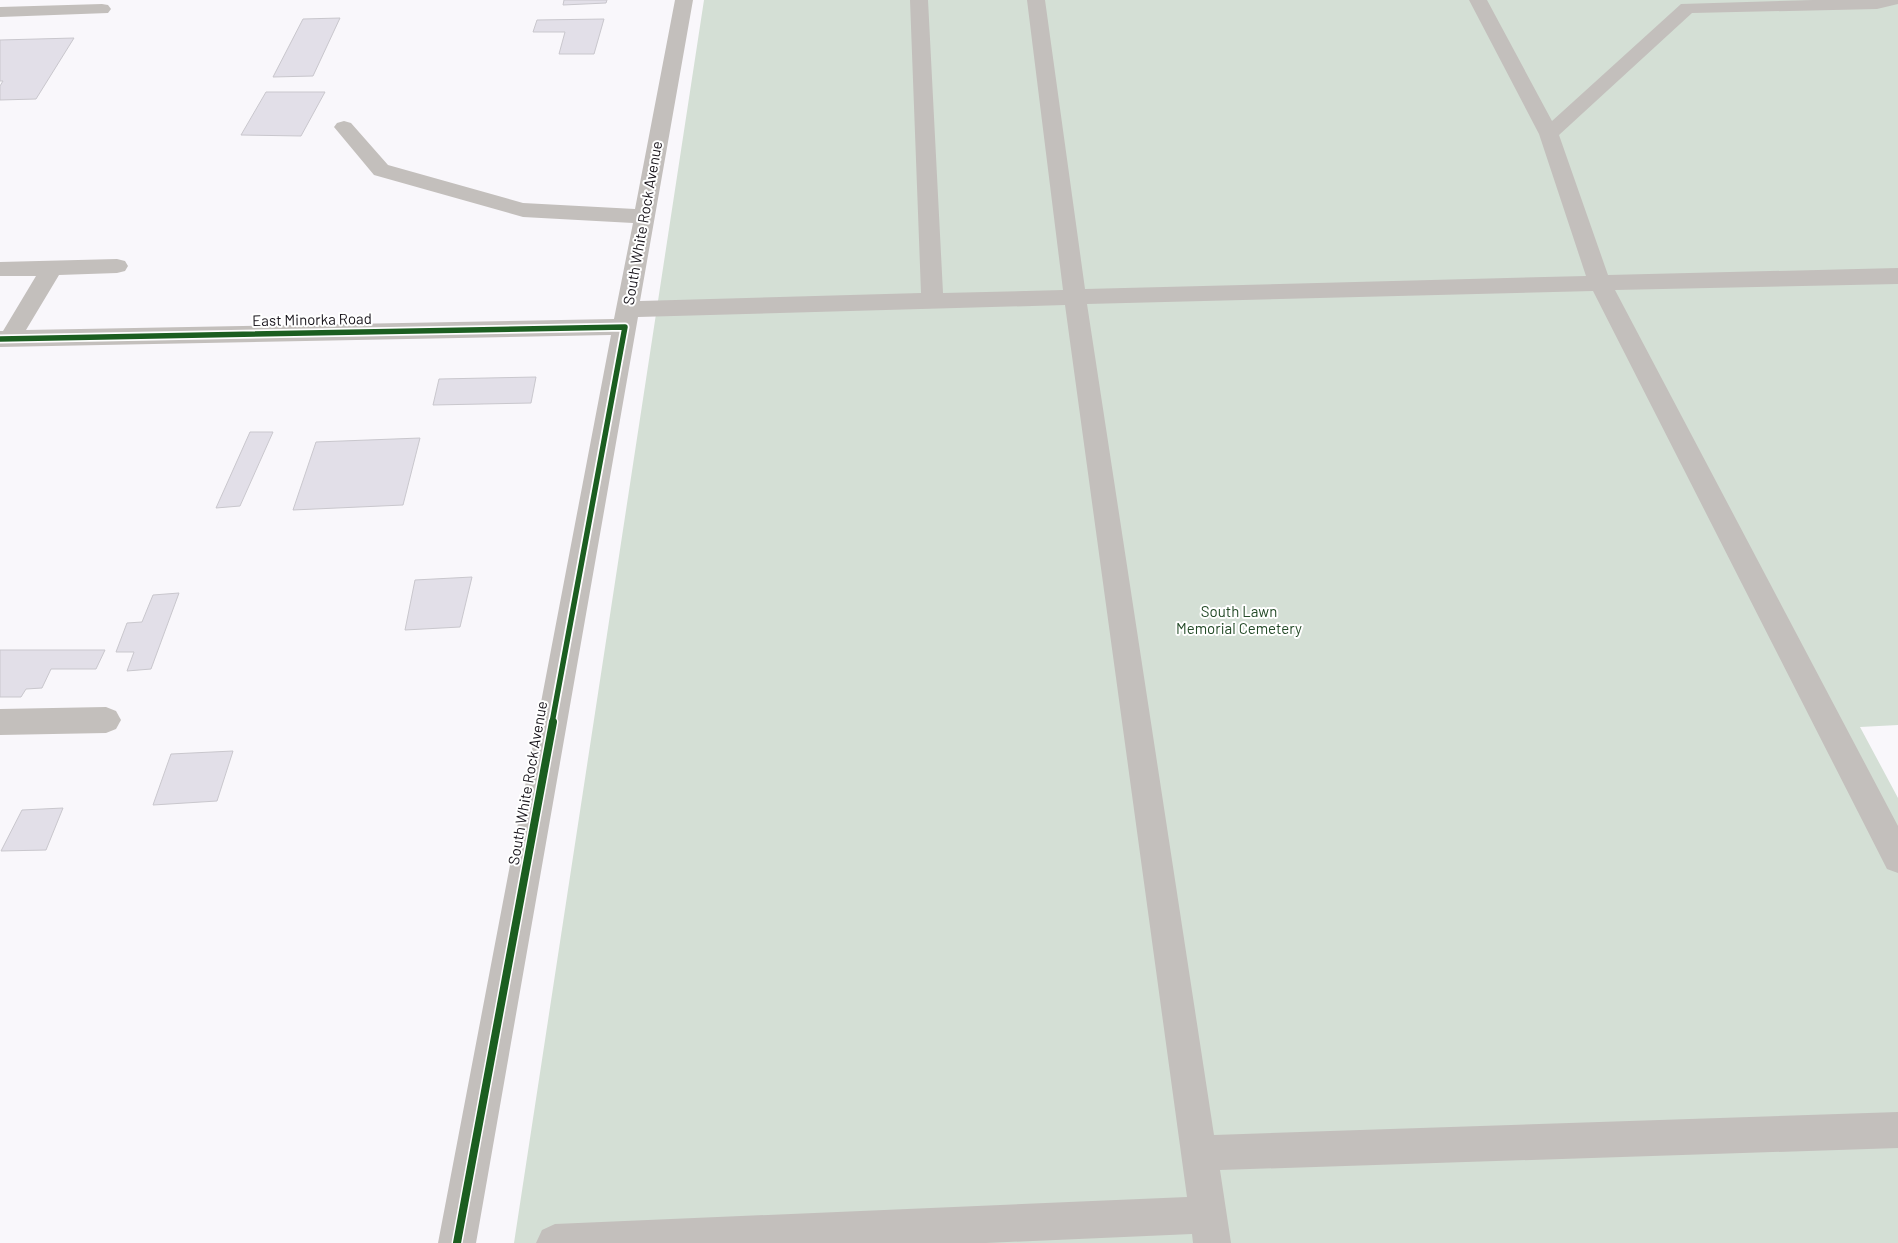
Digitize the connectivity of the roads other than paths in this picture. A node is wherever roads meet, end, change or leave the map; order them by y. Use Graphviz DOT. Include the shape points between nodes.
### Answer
graph roads {
  1 [pos="684,0"];
  2 [pos="919,0"];
  3 [pos="1036,0"];
  4 [pos="1478,0"];
  5 [pos="1892,0"];
  6 [pos="102,9"];
  7 [pos="0,12"];
  8 [pos="344,127"];
  9 [pos="1549,134"];
  10 [pos="644,216"];
  11 [pos="117,266"];
  12 [pos="52,268"];
  13 [pos="0,269"];
  14 [pos="1898,276"];
  15 [pos="1600,283"];
  16 [pos="1075,297"];
  17 [pos="932,301"];
  18 [pos="626,318"];
  19 [pos="5,338"];
  20 [pos="106,720"];
  21 [pos="0,722"];
  22 [pos="1898,858"];
  23 [pos="1898,1130"];
  24 [pos="1199,1153"];
  25 [pos="1209,1229"];
  26 [pos="456,1243"];
  27 [pos="555,1243"];
  1 -- 10 [label="street, South White Rock Avenue"];
  2 -- 17 [label="street"];
  3 -- 16 [label="street"];
  4 -- 9 [label="street"];
  5 -- 9 [label="street" via="1877,4 1687,8"];
  6 -- 7 [label="street"];
  8 -- 10 [label="street" via="381,170 522,210"];
  9 -- 15 [label="street"];
  10 -- 18 [label="street, South White Rock Avenue"];
  11 -- 12 [label="street"];
  12 -- 13 [label="street"];
  12 -- 19 [label="street"];
  14 -- 15 [label="street, East Minorka Road"];
  15 -- 16 [label="street, East Minorka Road"];
  15 -- 22 [label="street"];
  16 -- 17 [label="street, East Minorka Road"];
  16 -- 24 [label="street"];
  17 -- 18 [label="street, East Minorka Road"];
  18 -- 19 [label="street, East Minorka Road"];
  18 -- 26 [label="street, South White Rock Avenue"];
  20 -- 21 [label="street"];
  23 -- 24 [label="street"];
  24 -- 25 [label="street"];
  25 -- 27 [label="street"];
}
